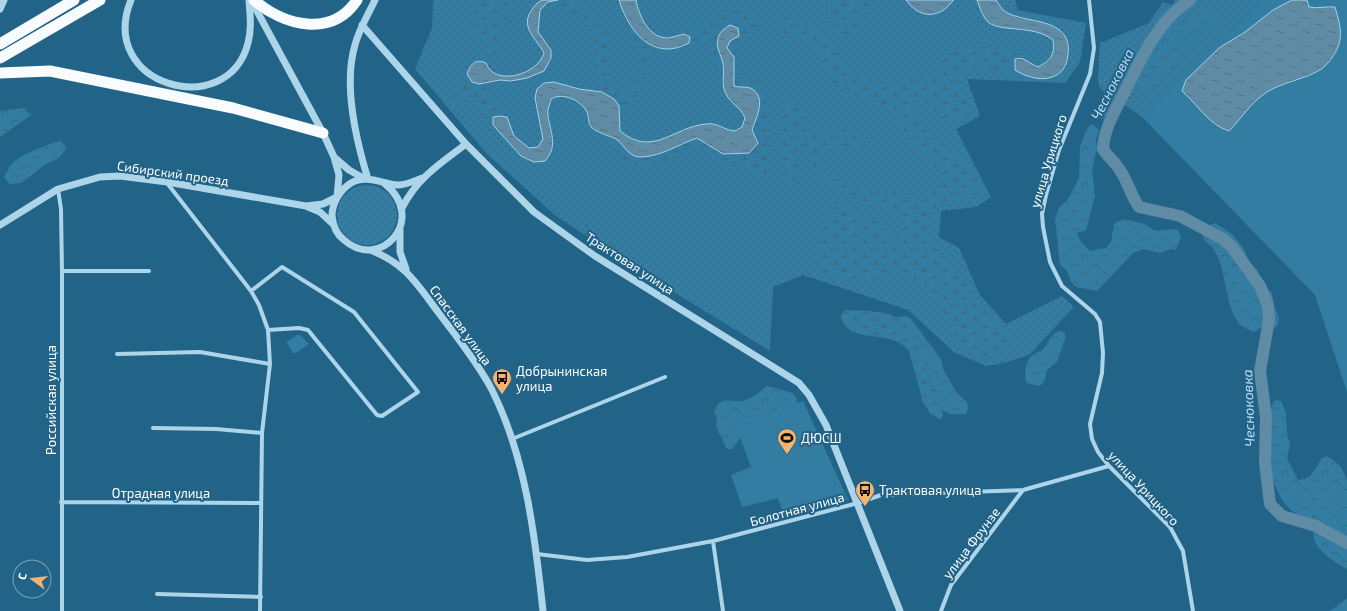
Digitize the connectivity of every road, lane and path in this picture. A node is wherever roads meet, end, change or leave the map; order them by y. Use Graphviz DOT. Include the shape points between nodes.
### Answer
graph roads {
  1 [pos="4,0"];
  2 [pos="74,0"];
  3 [pos="100,0"];
  4 [pos="131,0"];
  5 [pos="250,0"];
  6 [pos="254,0"];
  7 [pos="357,0"];
  8 [pos="375,0"];
  9 [pos="1089,0"];
  10 [pos="0,9"];
  11 [pos="362,25"];
  12 [pos="0,44"];
  13 [pos="0,58"];
  14 [pos="0,73"];
  15 [pos="323,133"];
  16 [pos="466,144"];
  17 [pos="334,156"];
  18 [pos="422,178"];
  19 [pos="366,179"];
  20 [pos="167,182"];
  21 [pos="384,184"];
  22 [pos="58,189"];
  23 [pos="337,197"];
  24 [pos="306,206"];
  25 [pos="402,208"];
  26 [pos="0,225"];
  27 [pos="334,225"];
  28 [pos="400,229"];
  29 [pos="370,250"];
  30 [pos="62,271"];
  31 [pos="149,271"];
  32 [pos="407,271"];
  33 [pos="251,291"];
  34 [pos="268,330"];
  35 [pos="116,354"];
  36 [pos="270,364"];
  37 [pos="665,377"];
  38 [pos="152,428"];
  39 [pos="262,434"];
  40 [pos="512,439"];
  41 [pos="1109,466"];
  42 [pos="1023,490"];
  43 [pos="61,502"];
  44 [pos="261,503"];
  45 [pos="858,503"];
  46 [pos="713,541"];
  47 [pos="537,554"];
  48 [pos="157,594"];
  49 [pos="261,597"];
  50 [pos="62,611"];
  51 [pos="260,611"];
  52 [pos="543,611"];
  53 [pos="724,611"];
  54 [pos="900,611"];
  55 [pos="941,611"];
  56 [pos="1193,611"];
  1 -- 10 [label="street"];
  2 -- 12 [label="highway"];
  3 -- 13 [label="highway"];
  4 -- 5 [label="street" via="124,28 125,37 136,61 153,77 189,88 215,81 230,72 240,60 248,43 251,23"];
  5 -- 15 [label="street"];
  6 -- 7 [label="highway" via="282,18 311,25 325,23 341,16 352,8"];
  8 -- 11 [label="street"];
  9 -- 41 [label="street, улица Урицкого" via="1094,48 1090,74 1069,122 1042,214 1050,262 1062,286 1095,314 1100,322 1102,373 1090,424 1092,439"];
  11 -- 16 [label="street, Трактовая улица"];
  11 -- 19 [label="street" via="350,64 350,83"];
  14 -- 15 [label="highway" via="50,71 234,108"];
  15 -- 17 [label="street"];
  16 -- 18 [label="street"];
  16 -- 45 [label="street, Трактовая улица" via="534,212 595,256 799,383 826,425"];
  17 -- 19 [label="street" via="349,170"];
  17 -- 23 [label="street" via="339,175"];
  18 -- 21 [label="street" via="404,185"];
  18 -- 25 [label="street" via="412,189"];
  19 -- 21 [label="street"];
  19 -- 23 [label="street" via="351,184"];
  20 -- 22 [label="street, Сибирский проезд" via="120,176 100,177"];
  20 -- 24 [label="street, Сибирский проезд"];
  20 -- 33 [label="street"];
  21 -- 25 [label="street" via="396,195"];
  22 -- 26 [label="street, Сибирский проезд"];
  22 -- 30 [label="street, Российская улица" via="61,209"];
  23 -- 24 [label="street, Сибирский проезд" via="323,204"];
  23 -- 27 [label="street" via="333,210"];
  24 -- 27 [label="street, Сибирский проезд" via="320,212"];
  25 -- 28 [label="street"];
  27 -- 29 [label="street" via="348,244"];
  28 -- 29 [label="street" via="388,243"];
  28 -- 32 [label="street, Спасская улица" via="400,252"];
  29 -- 32 [label="street, Спасская улица" via="389,257"];
  30 -- 31 [label="street"];
  30 -- 43 [label="street, Российская улица"];
  32 -- 40 [label="street, Спасская улица" via="452,330 491,388"];
  33 -- 34 [label="street" via="259,304"];
  33 -- 34 [label="street" via="282,266 354,312 418,392 382,416 377,415 308,330"];
  34 -- 36 [label="street"];
  35 -- 36 [label="street" via="200,352"];
  36 -- 39 [label="street"];
  37 -- 40 [label="street"];
  38 -- 39 [label="street" via="216,429"];
  39 -- 44 [label="street"];
  40 -- 47 [label="street, Спасская улица" via="528,500"];
  41 -- 42 [label="street, Болотная улица"];
  41 -- 56 [label="street, улица Урицкого" via="1170,527 1183,551"];
  42 -- 45 [label="street, Болотная улица" via="881,495"];
  42 -- 55 [label="street, улица Фрунзе" via="951,585"];
  43 -- 44 [label="street, Отрадная улица"];
  43 -- 50 [label="street, Российская улица"];
  44 -- 49 [label="street"];
  45 -- 46 [label="street, Болотная улица"];
  45 -- 54 [label="street, Трактовая улица"];
  46 -- 47 [label="street, Болотная улица" via="627,558 601,560"];
  46 -- 53 [label="street"];
  47 -- 52 [label="street, Спасская улица"];
  48 -- 49 [label="street"];
  49 -- 51 [label="street"];
}
